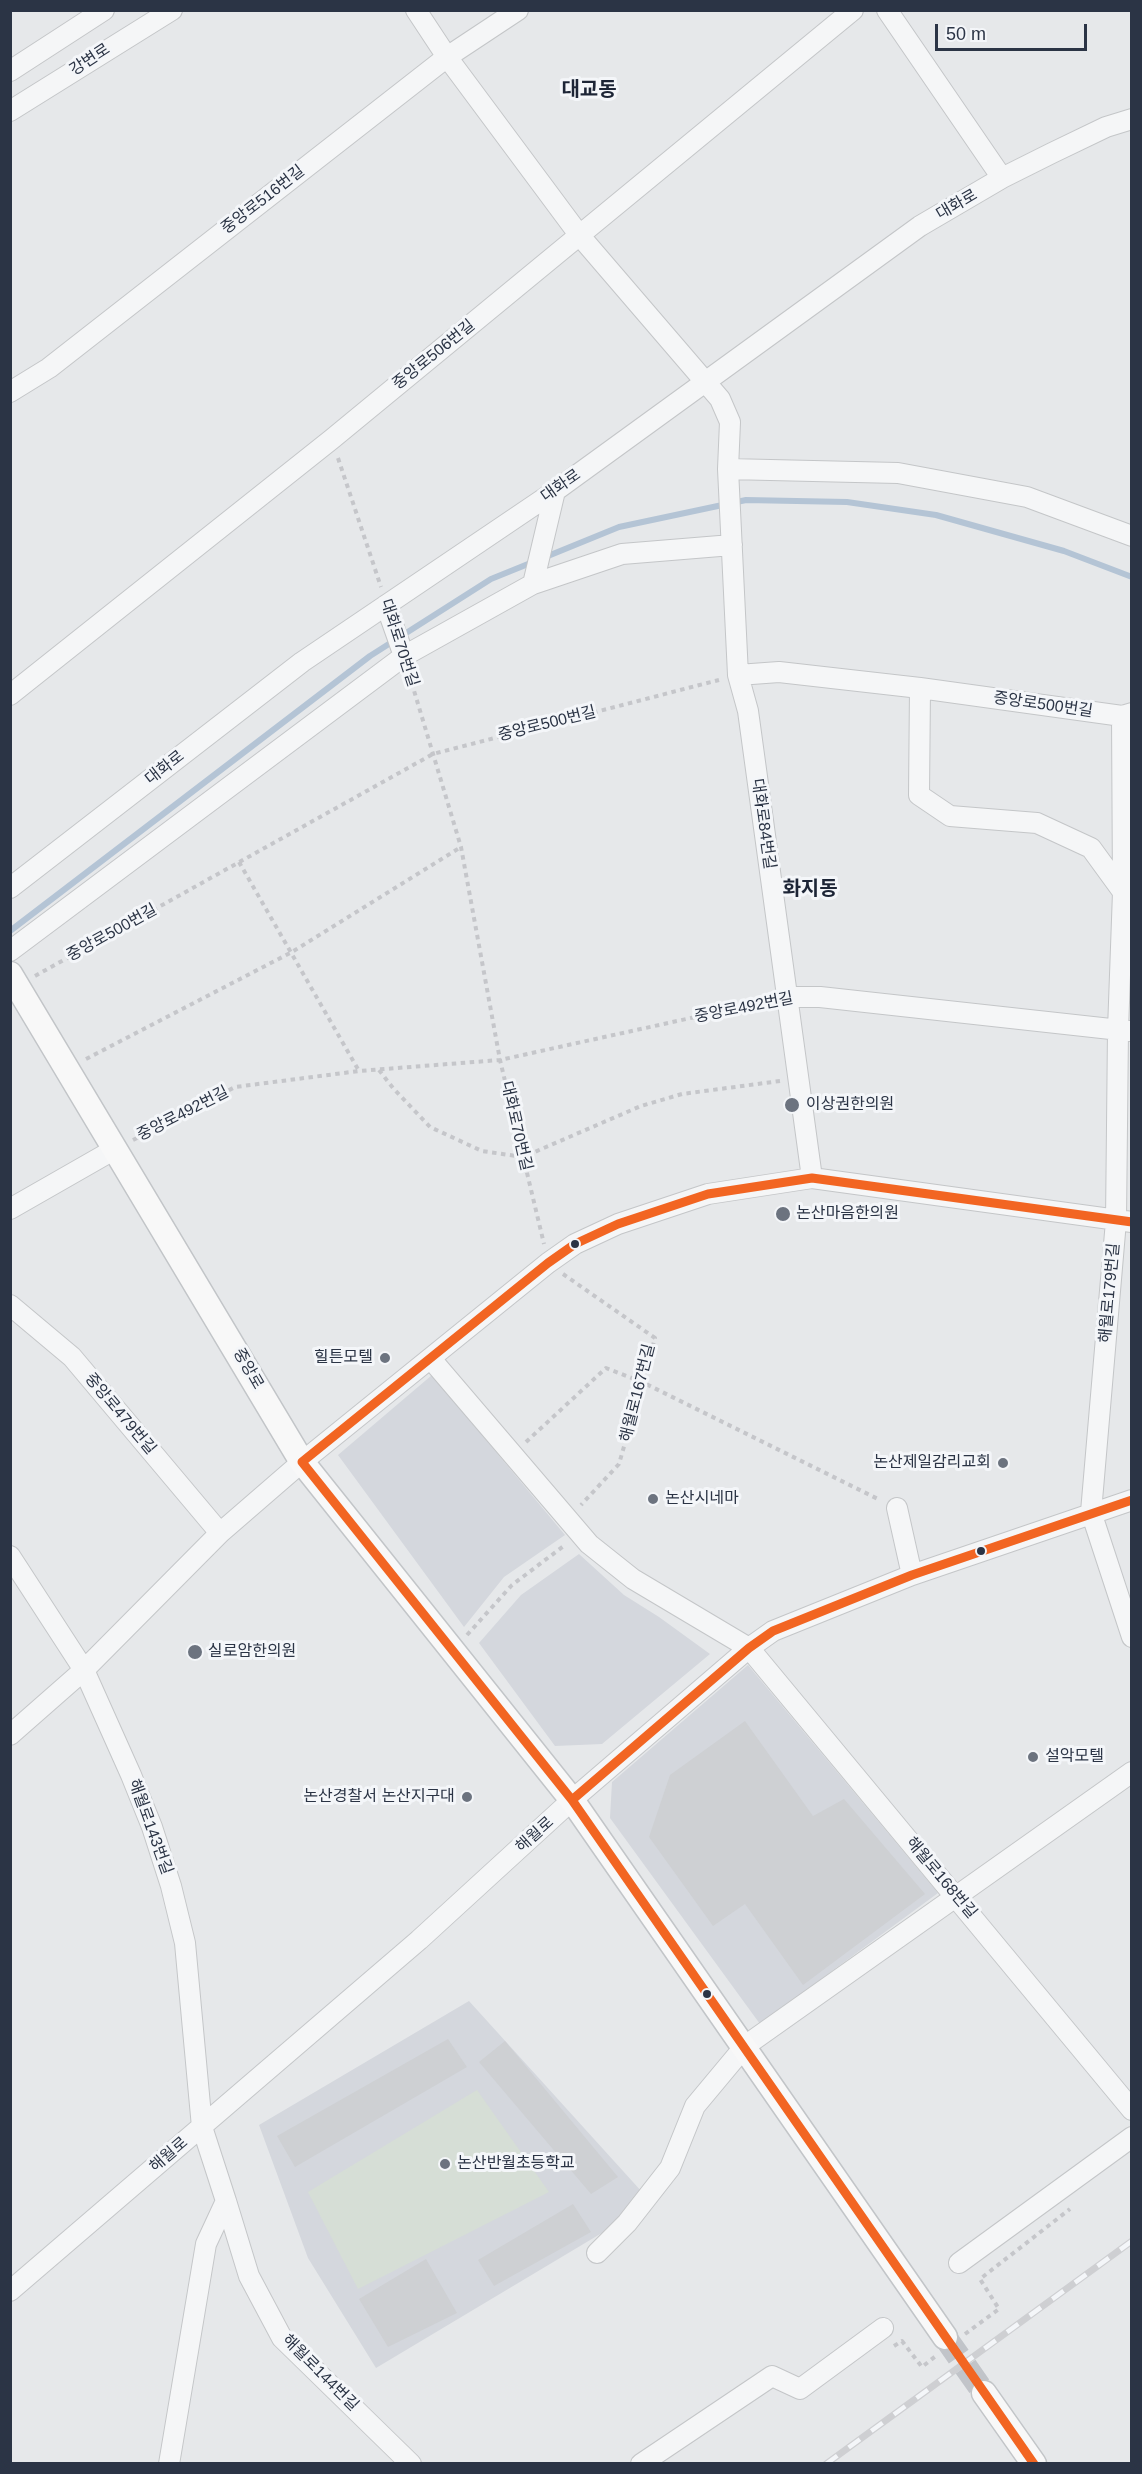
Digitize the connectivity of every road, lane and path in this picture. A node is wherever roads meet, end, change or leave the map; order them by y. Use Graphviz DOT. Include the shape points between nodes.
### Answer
graph roads {
  1 [pos="104,10"];
  2 [pos="172,10"];
  3 [pos="416,10"];
  4 [pos="518,10"];
  5 [pos="853,10"];
  6 [pos="887,10"];
  7 [pos="447,57"];
  8 [pos="10,71"];
  9 [pos="10,111"];
  10 [pos="1131,119"];
  11 [pos="1002,178"];
  12 [pos="580,236"];
  13 [pos="703,383"];
  14 [pos="10,392"];
  15 [pos="332,439"];
  16 [pos="728,469"];
  17 [pos="555,491"];
  18 [pos="1131,536"];
  19 [pos="732,545"];
  20 [pos="533,584"];
  21 [pos="386,605"];
  22 [pos="404,656"];
  23 [pos="738,675"];
  24 [pos="920,688"];
  25 [pos="10,694"];
  26 [pos="1127,715"];
  27 [pos="433,753"];
  28 [pos="461,848"];
  29 [pos="238,862"];
  30 [pos="10,888"];
  31 [pos="1123,892"];
  32 [pos="10,951"];
  33 [pos="292,952"];
  34 [pos="16,990"];
  35 [pos="786,998"];
  36 [pos="1125,1031"];
  37 [pos="500,1059"];
  38 [pos="68,1069"];
  39 [pos="379,1069"];
  40 [pos="359,1071"];
  41 [pos="798,1079"];
  42 [pos="115,1149"];
  43 [pos="523,1157"];
  44 [pos="812,1178"];
  45 [pos="10,1209"];
  46 [pos="1124,1221"];
  47 [pos="548,1263"];
  48 [pos="10,1305"];
  49 [pos="431,1359"];
  50 [pos="642,1382"];
  51 [pos="513,1455"];
  52 [pos="302,1462"];
  53 [pos="1131,1500"];
  54 [pos="897,1508"];
  55 [pos="1091,1512"];
  56 [pos="568,1519"];
  57 [pos="220,1533"];
  58 [pos="581,1534"];
  59 [pos="10,1556"];
  60 [pos="912,1575"];
  61 [pos="1131,1637"];
  62 [pos="749,1648"];
  63 [pos="453,1651"];
  64 [pos="84,1670"];
  65 [pos="10,1735"];
  66 [pos="1131,1772"];
  67 [pos="572,1800"];
  68 [pos="955,1895"];
  69 [pos="745,2046"];
  70 [pos="1131,2110"];
  71 [pos="202,2127"];
  72 [pos="1131,2138"];
  73 [pos="226,2201"];
  74 [pos="597,2253"];
  75 [pos="959,2263"];
  76 [pos="10,2291"];
  77 [pos="883,2328"];
  78 [pos="945,2337"];
  79 [pos="984,2393"];
  80 [pos="169,2463"];
  81 [pos="411,2463"];
  82 [pos="641,2463"];
  83 [pos="1034,2463"];
  1 -- 8 [label="street, 강변로"];
  2 -- 9 [label="street, 강변로"];
  3 -- 7 [label="street, 대화로84번길"];
  4 -- 7 [label="street, 중앙로516번길"];
  5 -- 12 [label="street, 중앙로506번길"];
  6 -- 11 [label="street"];
  7 -- 12 [label="street, 대화로84번길"];
  7 -- 14 [label="street, 중앙로516번길" via="49,368"];
  10 -- 11 [label="street, 대화로" via="1106,127"];
  11 -- 13 [label="street, 대화로" via="920,226"];
  12 -- 13 [label="street, 대화로84번길"];
  12 -- 15 [label="street, 중앙로506번길"];
  13 -- 16 [label="street, 대화로84번길" via="720,399 730,422"];
  13 -- 17 [label="street, 대화로"];
  15 -- 21 [label="path, 대화로70번길"];
  15 -- 25 [label="street, 중앙로506번길"];
  16 -- 18 [label="street" via="898,473 1027,497"];
  16 -- 19 [label="street, 대화로84번길"];
  17 -- 20 [label="street"];
  17 -- 21 [label="street, 대화로"];
  19 -- 20 [label="street" via="622,554"];
  19 -- 23 [label="street, 대화로84번길"];
  20 -- 22 [label="street"];
  21 -- 22 [label="street, 대화로70번길"];
  21 -- 30 [label="street, 대화로" via="302,662"];
  22 -- 27 [label="path, 대화로70번길"];
  22 -- 32 [label="street"];
  23 -- 24 [label="street, 중앙로500번길" via="779,672"];
  23 -- 27 [label="path, 중앙로500번길"];
  23 -- 35 [label="street, 대화로84번길" via="748,711"];
  24 -- 26 [label="street, 중앙로500번길"];
  24 -- 31 [label="street" via="919,795 950,816 1037,823 1091,848"];
  26 -- 31 [label="street, 해월로179번길"];
  27 -- 28 [label="path, 대화로70번길"];
  27 -- 29 [label="path, 중앙로500번길"];
  28 -- 33 [label="path"];
  28 -- 37 [label="path, 대화로70번길"];
  29 -- 33 [label="path"];
  29 -- 34 [label="path, 중앙로500번길"];
  31 -- 36 [label="street, 해월로179번길"];
  33 -- 38 [label="path"];
  33 -- 40 [label="path"];
  34 -- 38 [label="main road, 중앙로"];
  35 -- 36 [label="street, 중앙로492번길" via="820,997"];
  35 -- 37 [label="path, 중앙로492번길"];
  35 -- 41 [label="street, 대화로84번길"];
  36 -- 46 [label="street, 해월로179번길"];
  37 -- 39 [label="path, 중앙로492번길"];
  37 -- 43 [label="path, 대화로70번길"];
  38 -- 42 [label="main road, 중앙로"];
  39 -- 40 [label="path, 중앙로492번길"];
  39 -- 43 [label="path" via="430,1127 482,1151"];
  40 -- 42 [label="path, 중앙로492번길" via="235,1087"];
  41 -- 43 [label="path" via="682,1094 618,1114"];
  41 -- 44 [label="street, 대화로84번길"];
  42 -- 45 [label="street"];
  42 -- 52 [label="main road, 중앙로"];
  43 -- 47 [label="path, 대화로70번길"];
  44 -- 46 [label="street"];
  44 -- 47 [label="street" via="708,1194 618,1224 575,1244"];
  46 -- 55 [label="street, 해월로179번길"];
  47 -- 49 [label="street"];
  47 -- 50 [label="path, 해월로167번길" via="655,1338"];
  48 -- 57 [label="street, 중앙로479번길" via="72,1357"];
  49 -- 51 [label="street, 해월로168번길"];
  49 -- 52 [label="street"];
  50 -- 51 [label="path" via="606,1368"];
  50 -- 54 [label="path"];
  50 -- 56 [label="path, 해월로167번길" via="620,1464"];
  51 -- 56 [label="street, 해월로168번길"];
  52 -- 57 [label="street"];
  52 -- 63 [label="main road, 중앙로"];
  53 -- 55 [label="street, 해월로"];
  54 -- 60 [label="street"];
  55 -- 60 [label="street, 해월로"];
  55 -- 61 [label="street"];
  56 -- 58 [label="street, 해월로168번길"];
  57 -- 64 [label="street"];
  58 -- 62 [label="street, 해월로168번길" via="633,1579"];
  58 -- 63 [label="path" via="512,1585"];
  59 -- 64 [label="street, 해월로143번길"];
  60 -- 62 [label="street, 해월로" via="773,1631"];
  62 -- 67 [label="street, 해월로"];
  62 -- 68 [label="street, 해월로168번길"];
  63 -- 67 [label="main road, 중앙로"];
  64 -- 65 [label="street"];
  64 -- 71 [label="street, 해월로143번길" via="131,1774 171,1886 185,1943"];
  66 -- 68 [label="street"];
  67 -- 69 [label="main road, 중앙로"];
  67 -- 71 [label="street, 해월로" via="419,1940"];
  68 -- 69 [label="street"];
  68 -- 70 [label="street, 해월로168번길"];
  69 -- 74 [label="street" via="695,2106 670,2168 627,2223"];
  69 -- 78 [label="main road, 중앙로"];
  71 -- 73 [label="street, 해월로144번길"];
  71 -- 76 [label="street, 해월로"];
  72 -- 75 [label="street"];
  73 -- 80 [label="street" via="206,2244"];
  73 -- 81 [label="street, 해월로144번길" via="249,2276 282,2338"];
  77 -- 82 [label="street" via="800,2389 772,2376"];
  79 -- 83 [label="main road"];
}
